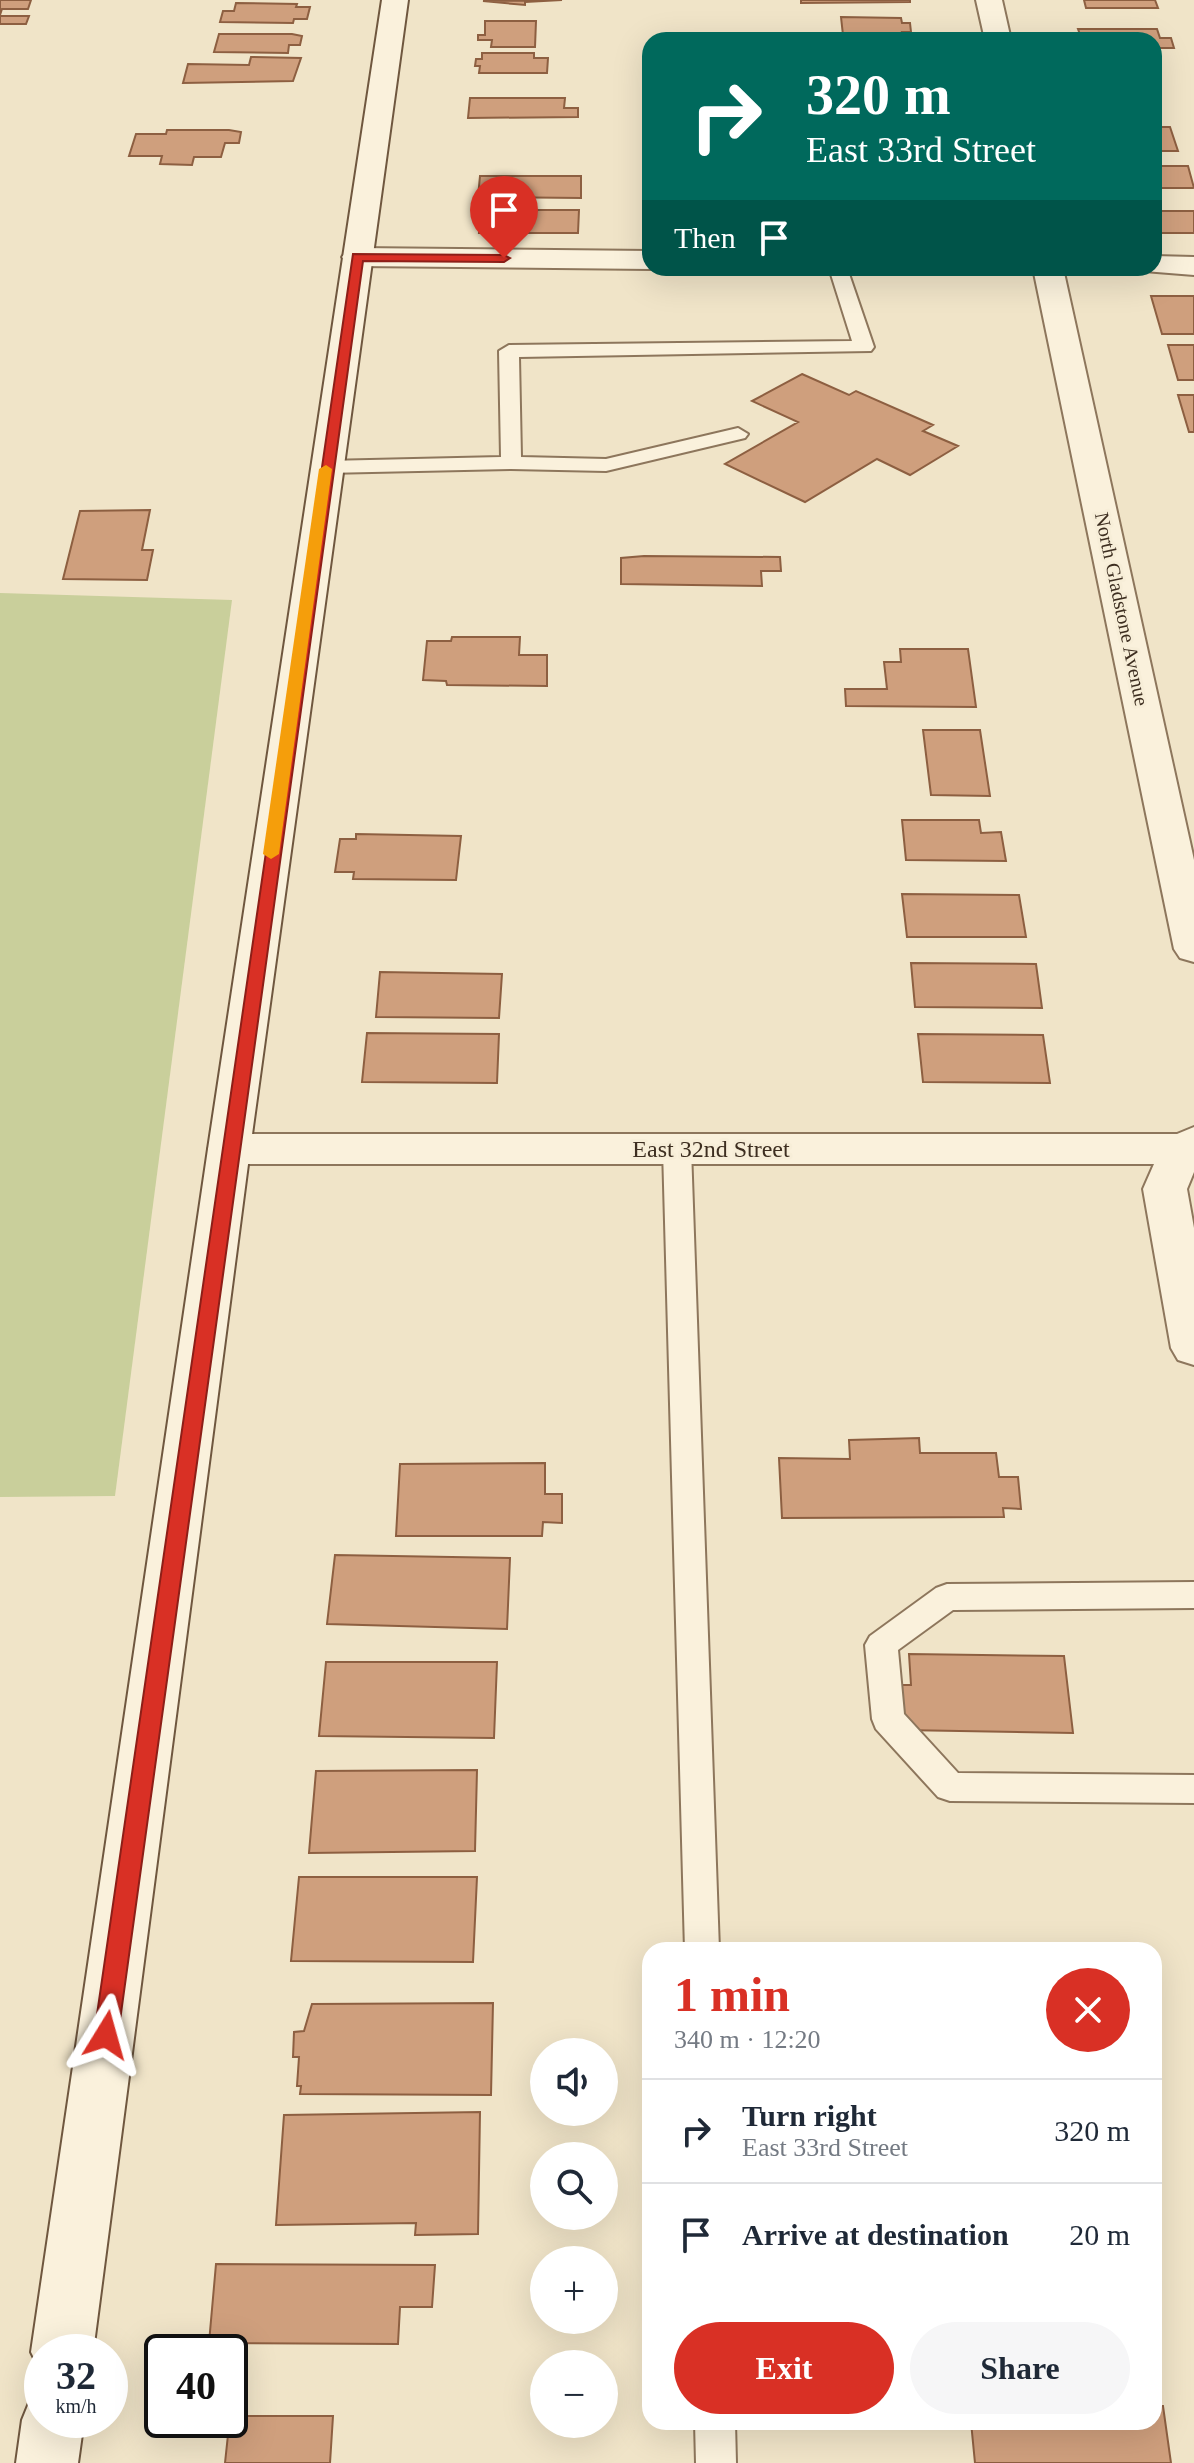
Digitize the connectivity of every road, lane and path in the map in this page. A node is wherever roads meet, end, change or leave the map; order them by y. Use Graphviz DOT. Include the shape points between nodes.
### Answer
graph roads {
  1 [pos="395,0"];
  2 [pos="989,0"];
  3 [pos="996,32"];
  4 [pos="357,257"];
  5 [pos="642,260"];
  6 [pos="1162,265"];
  7 [pos="1194,266"];
  8 [pos="841,276"];
  9 [pos="1050,276"];
  10 [pos="738,434"];
  11 [pos="511,463"];
  12 [pos="326,467"];
  13 [pos="1194,949"];
  14 [pos="1191,1146"];
  15 [pos="229,1149"];
  16 [pos="677,1149"];
  17 [pos="1194,1348"];
  18 [pos="1194,1595"];
  19 [pos="1194,1789"];
  20 [pos="702,1942"];
  21 [pos="64,2334"];
  22 [pos="715,2430"];
  23 [pos="50,2438"];
  24 [pos="47,2463"];
  25 [pos="716,2463"];
  1 -- 4 [label="street"];
  2 -- 3 [label="street"];
  4 -- 5 [label="street"];
  4 -- 12 [label="street"];
  6 -- 7 [label="street"];
  8 -- 11 [label="lane" via="864,347 509,351"];
  9 -- 13 [label="street, North Gladstone Avenue"];
  10 -- 11 [label="lane" via="606,465"];
  11 -- 12 [label="lane"];
  12 -- 15 [label="street"];
  14 -- 16 [label="street, East 32nd Street"];
  14 -- 17 [label="street" via="1170,1173 1165,1189"];
  15 -- 16 [label="street, East 32nd Street"];
  15 -- 21 [label="street"];
  16 -- 20 [label="lane"];
  18 -- 19 [label="lane" via="947,1597 881,1645 888,1719 950,1787"];
  22 -- 25 [label="lane"];
  23 -- 24 [label="street"];
}
